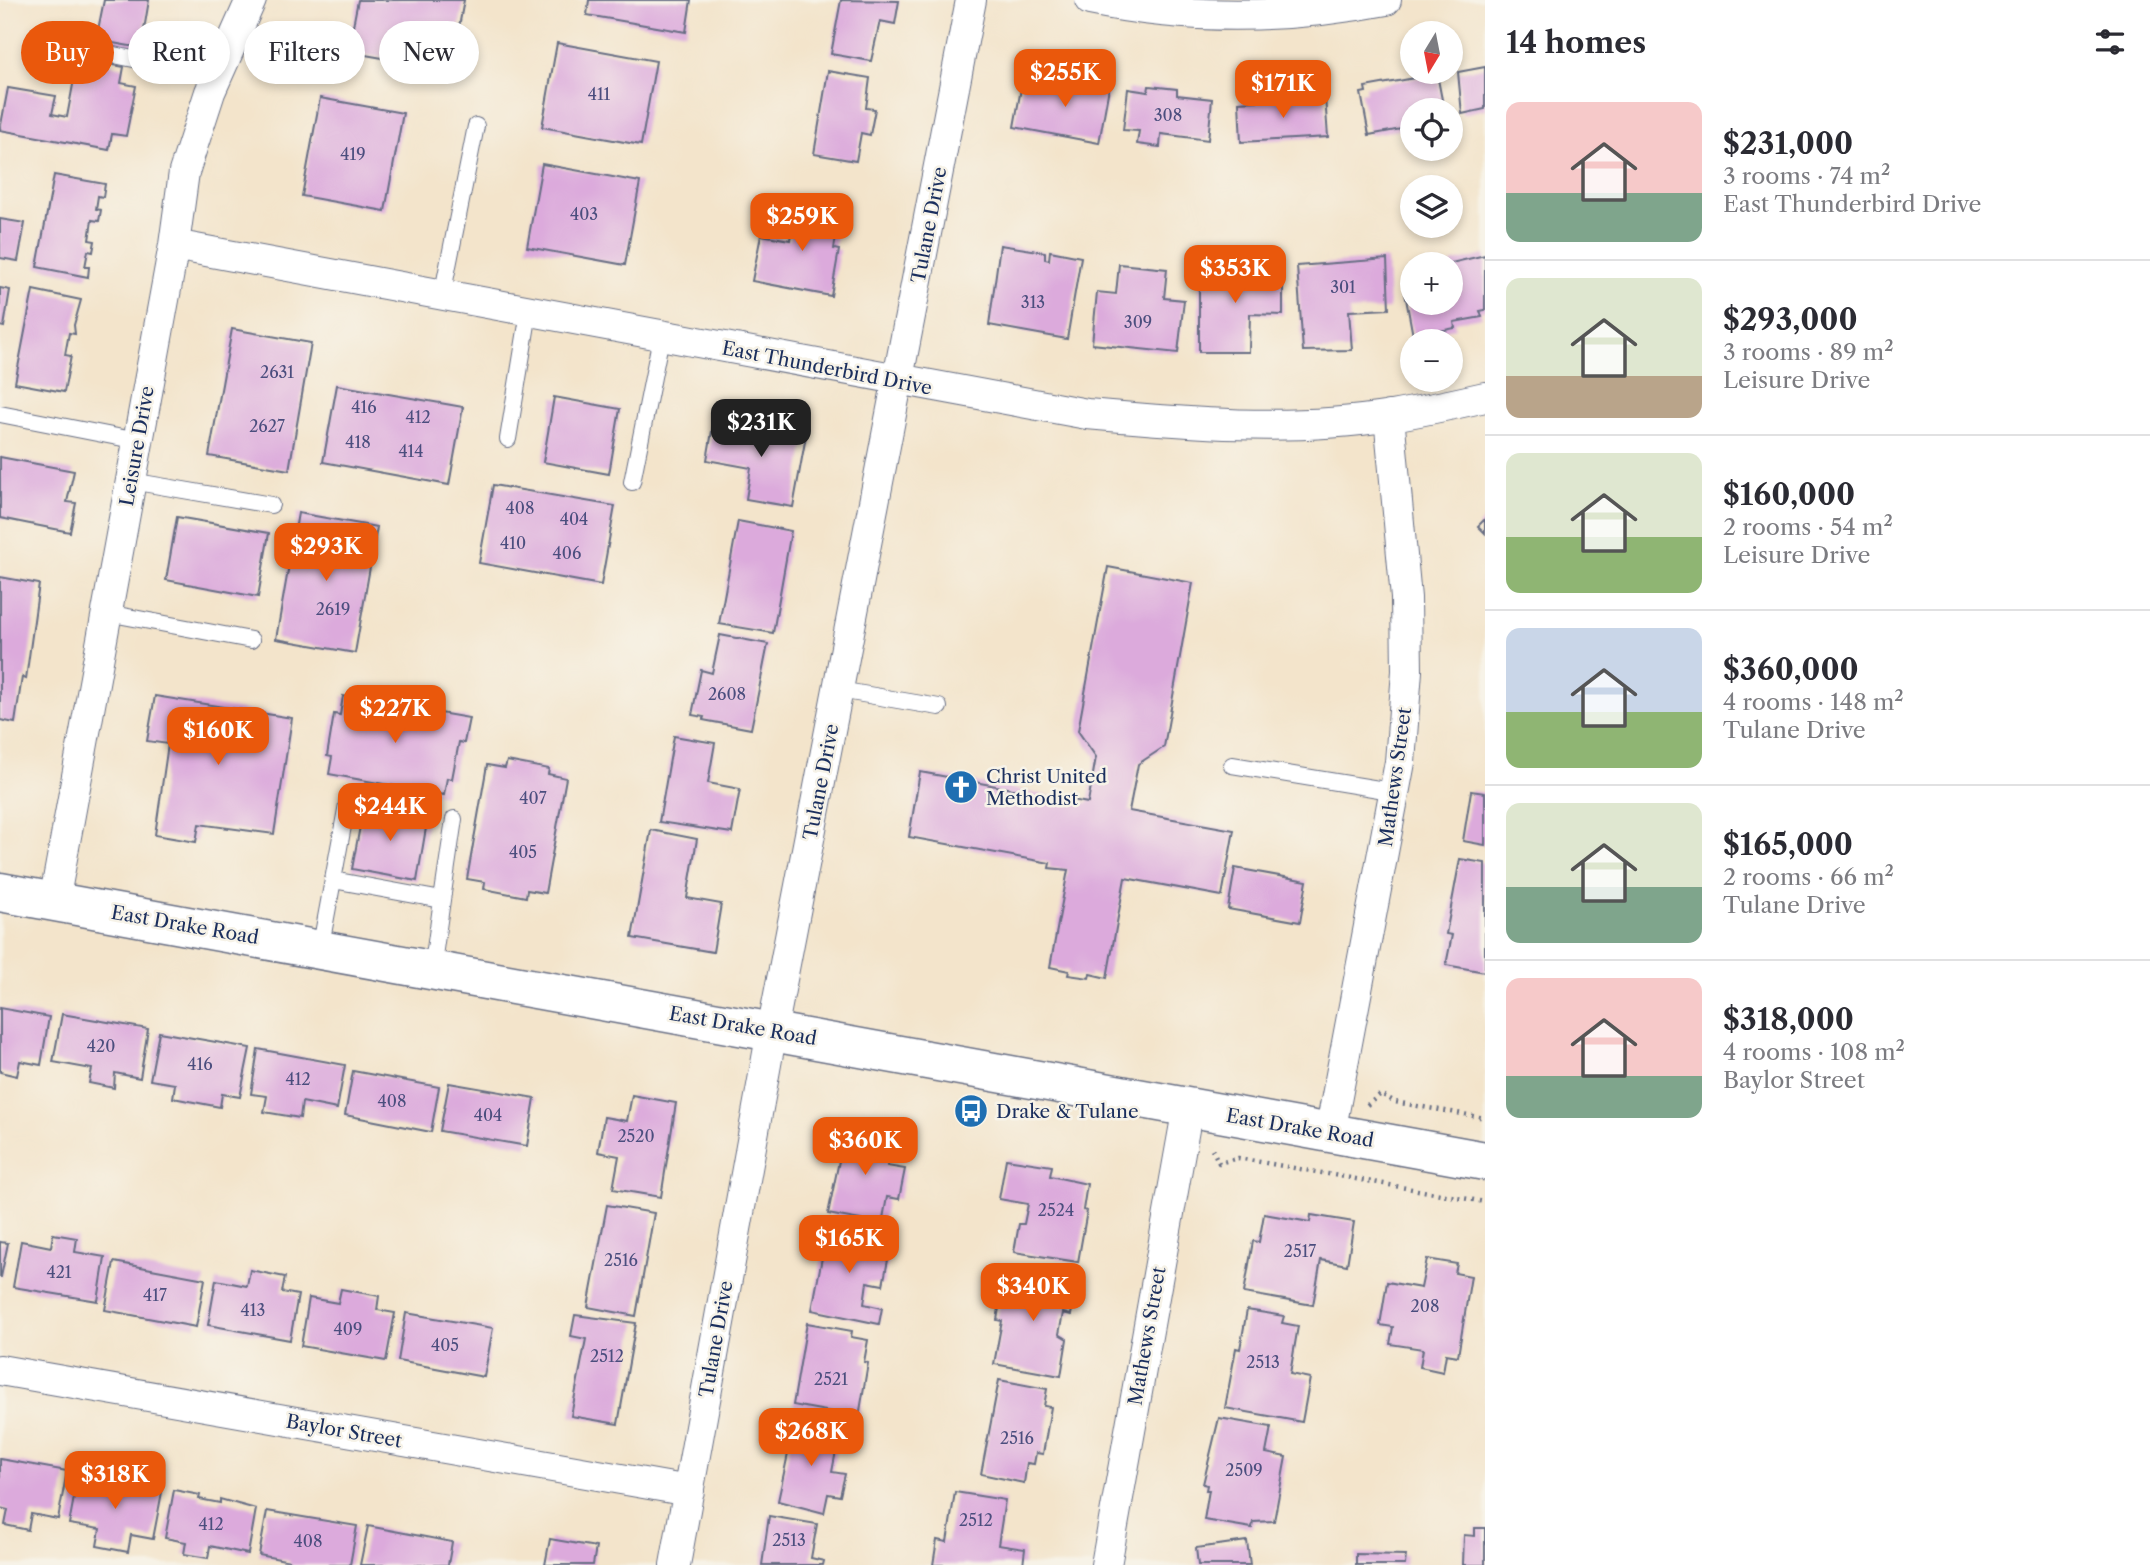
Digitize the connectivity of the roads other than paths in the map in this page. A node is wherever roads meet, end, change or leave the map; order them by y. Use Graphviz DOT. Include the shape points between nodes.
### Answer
graph roads {
  1 [pos="251,0"];
  2 [pos="971,0"];
  3 [pos="1090,0"];
  4 [pos="1386,0"];
  5 [pos="230,47"];
  6 [pos="214,84"];
  7 [pos="476,126"];
  8 [pos="174,245"];
  9 [pos="442,296"];
  10 [pos="529,312"];
  11 [pos="661,337"];
  12 [pos="900,382"];
  13 [pos="1485,397"];
  14 [pos="0,414"];
  15 [pos="1389,416"];
  16 [pos="508,439"];
  17 [pos="138,441"];
  18 [pos="131,481"];
  19 [pos="632,482"];
  20 [pos="271,505"];
  21 [pos="107,613"];
  22 [pos="251,640"];
  23 [pos="839,690"];
  24 [pos="939,707"];
  25 [pos="1232,765"];
  26 [pos="1396,792"];
  27 [pos="348,799"];
  28 [pos="454,819"];
  29 [pos="333,880"];
  30 [pos="0,892"];
  31 [pos="442,900"];
  32 [pos="54,902"];
  33 [pos="320,950"];
  34 [pos="432,970"];
  35 [pos="772,1031"];
  36 [pos="1188,1107"];
  37 [pos="1330,1133"];
  38 [pos="1485,1161"];
  39 [pos="0,1370"];
  40 [pos="689,1491"];
  41 [pos="675,1565"];
  42 [pos="1106,1565"];
  1 -- 5 [label="street, Leisure Drive"];
  2 -- 12 [label="street, Tulane Drive"];
  3 -- 4 [label="street" via="1173,12 1257,15 1342,9"];
  6 -- 8 [label="street, Leisure Drive" via="184,172"];
  7 -- 9 [label="lane"];
  8 -- 9 [label="street, East Thunderbird Drive"];
  8 -- 17 [label="street, Leisure Drive"];
  9 -- 10 [label="street, East Thunderbird Drive"];
  10 -- 11 [label="street, East Thunderbird Drive"];
  10 -- 16 [label="lane"];
  11 -- 12 [label="street, East Thunderbird Drive"];
  11 -- 19 [label="lane"];
  12 -- 15 [label="street, East Thunderbird Drive" via="1087,414 1197,424 1290,424"];
  12 -- 23 [label="street, Tulane Drive"];
  13 -- 15 [label="street, East Thunderbird Drive"];
  14 -- 17 [label="lane"];
  15 -- 26 [label="street, Mathews Street" via="1406,610 1407,671"];
  17 -- 18 [label="street, Leisure Drive"];
  18 -- 20 [label="lane"];
  18 -- 21 [label="street, Leisure Drive"];
  21 -- 22 [label="lane"];
  21 -- 32 [label="street, Leisure Drive"];
  23 -- 24 [label="lane"];
  23 -- 35 [label="street, Tulane Drive"];
  25 -- 26 [label="lane"];
  26 -- 37 [label="street, Mathews Street"];
  27 -- 29 [label="lane"];
  28 -- 31 [label="lane"];
  29 -- 31 [label="lane"];
  29 -- 33 [label="lane"];
  30 -- 32 [label="main road, East Drake Road"];
  31 -- 34 [label="lane"];
  32 -- 33 [label="main road, East Drake Road"];
  33 -- 34 [label="main road, East Drake Road"];
  34 -- 35 [label="main road, East Drake Road"];
  35 -- 36 [label="main road, East Drake Road"];
  35 -- 40 [label="street, Tulane Drive"];
  36 -- 37 [label="main road, East Drake Road"];
  36 -- 42 [label="street, Mathews Street"];
  37 -- 38 [label="main road, East Drake Road"];
  39 -- 40 [label="street, Baylor Street"];
  40 -- 41 [label="street, Tulane Drive"];
}
